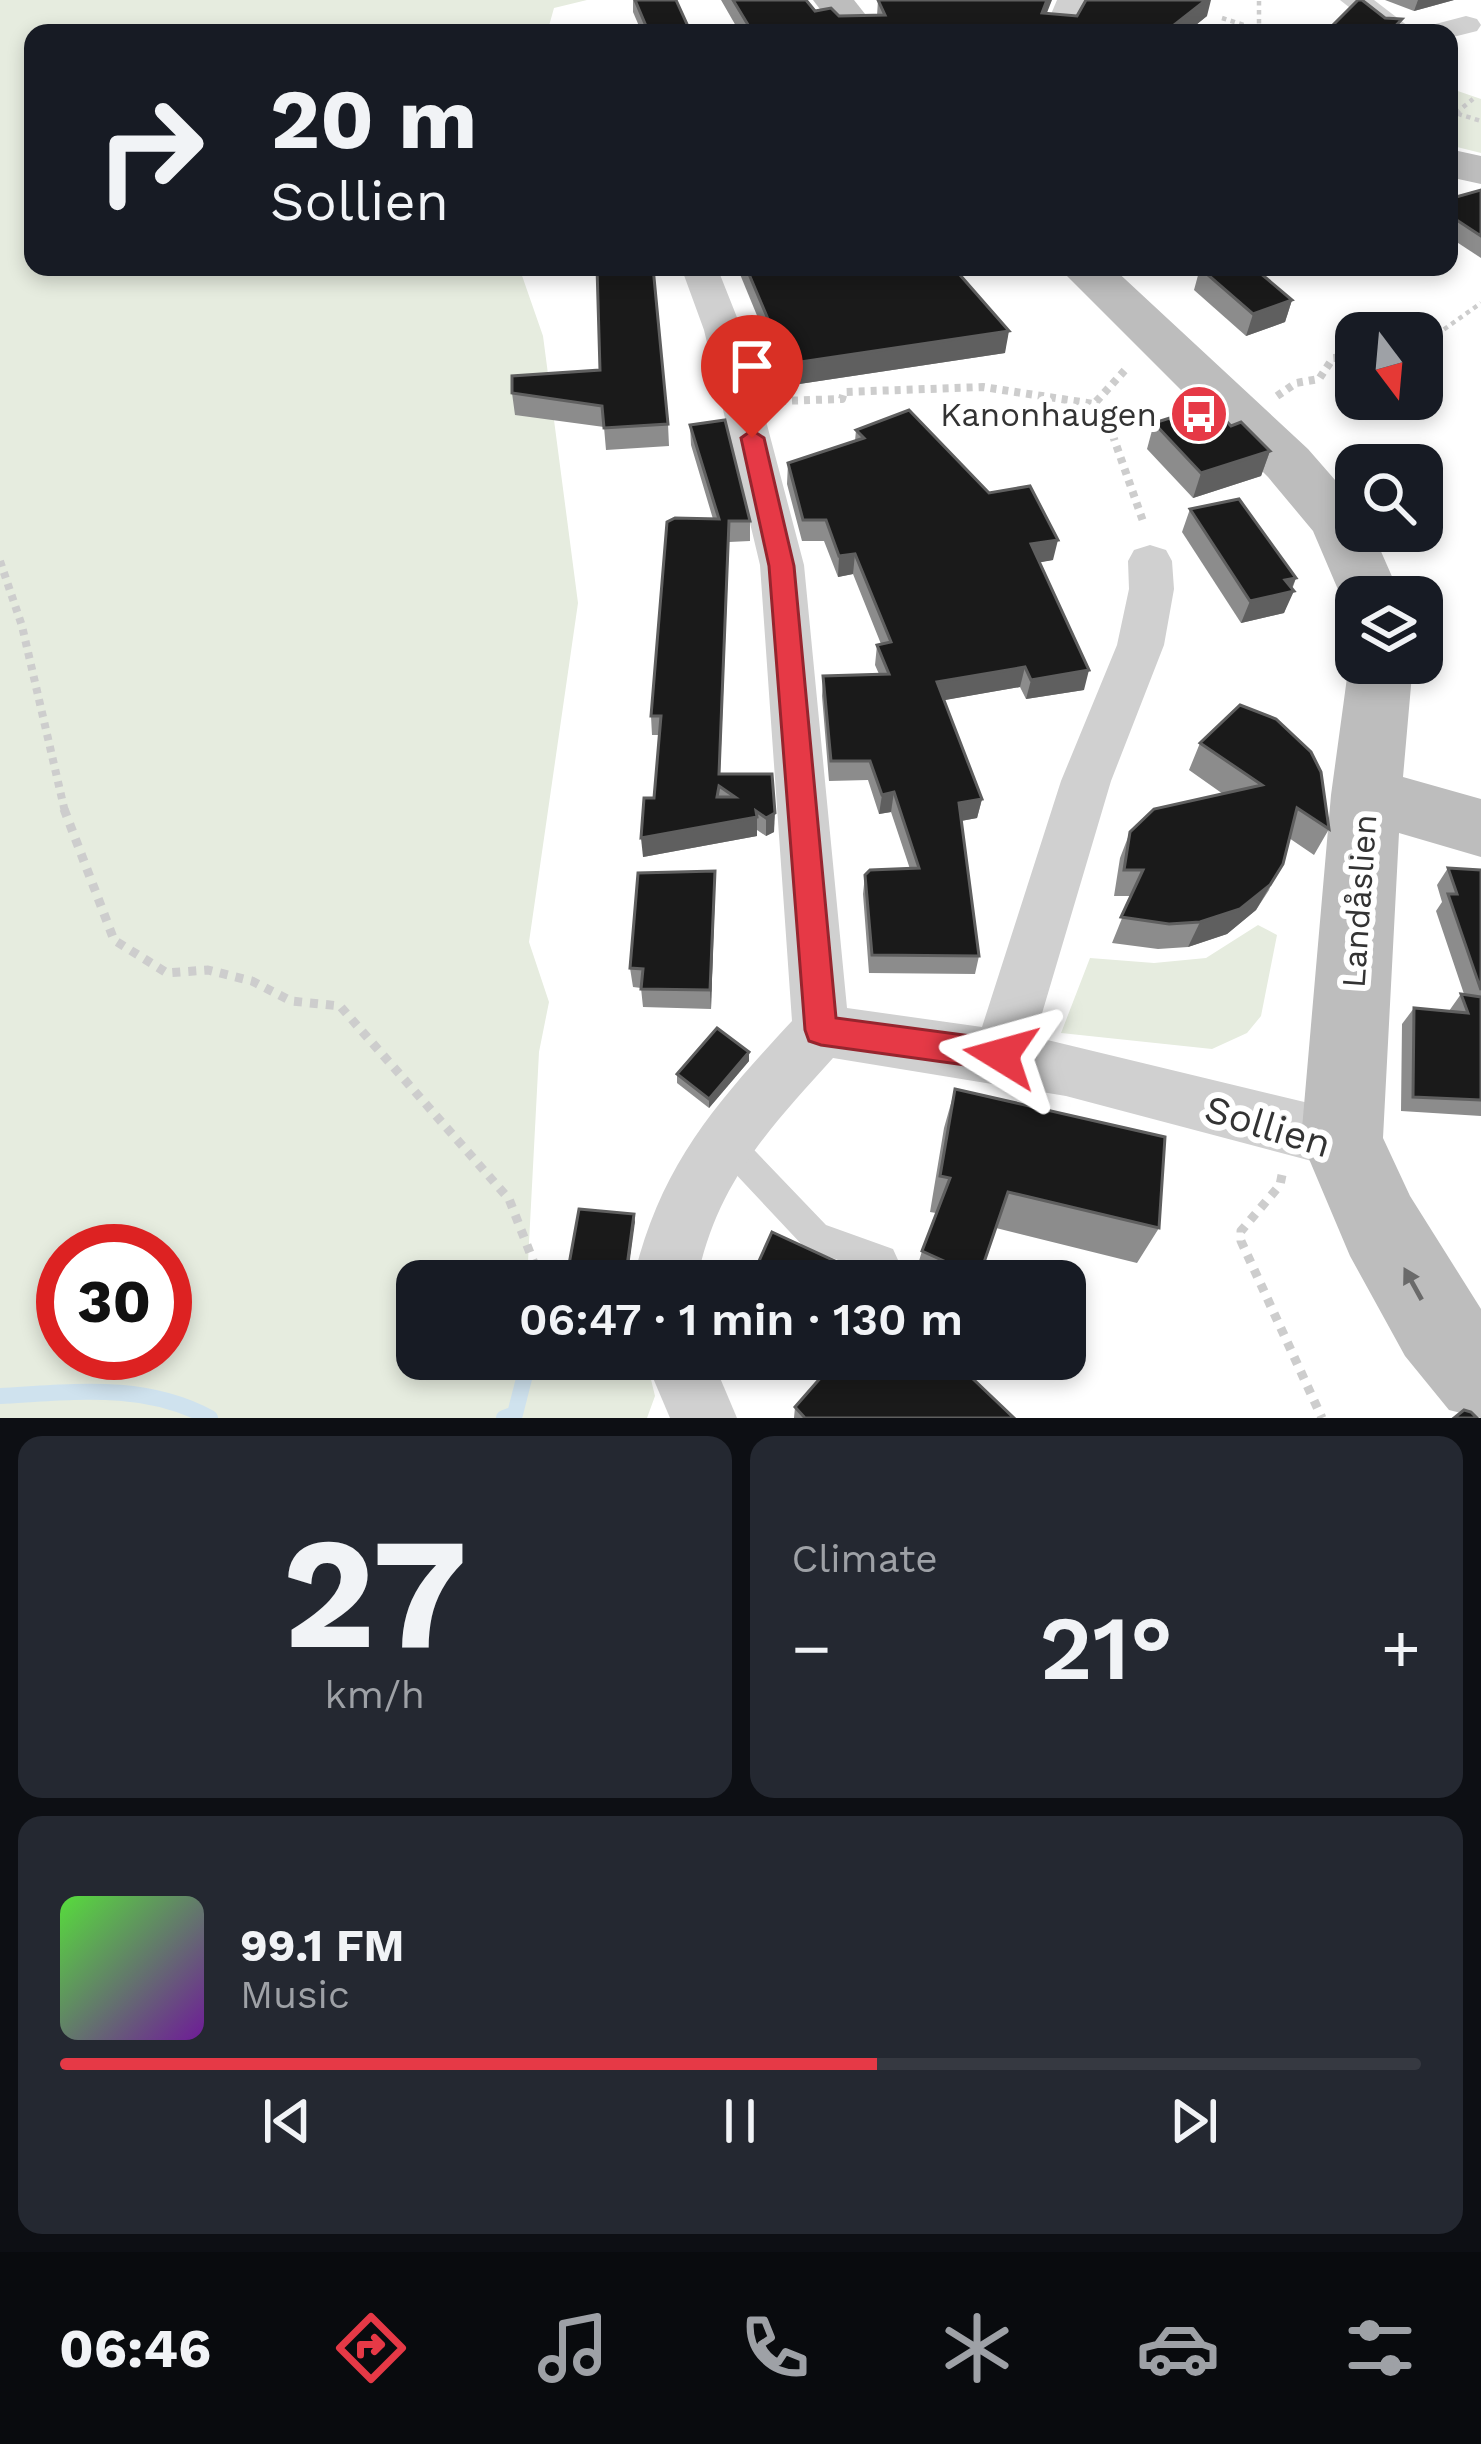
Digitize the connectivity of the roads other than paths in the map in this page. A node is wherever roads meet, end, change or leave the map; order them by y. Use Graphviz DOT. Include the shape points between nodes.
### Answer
graph roads {
  1 [pos="833,0"];
  2 [pos="1355,0"];
  3 [pos="852,24"];
  4 [pos="1389,24"];
  5 [pos="1466,25"];
  6 [pos="1458,27"];
  7 [pos="702,276"];
  8 [pos="1092,276"];
  9 [pos="1150,561"];
  10 [pos="1361,576"];
  11 [pos="1380,684"];
  12 [pos="1366,795"];
  13 [pos="1481,828"];
  14 [pos="821,1030"];
  15 [pos="1001,1055"];
  16 [pos="724,1140"];
  17 [pos="1311,1162"];
  18 [pos="670,1260"];
  19 [pos="882,1260"];
  20 [pos="1481,1378"];
  21 [pos="688,1380"];
  22 [pos="704,1418"];
  1 -- 3 [label="street"];
  2 -- 4 [label="street"];
  5 -- 6 [label="street"];
  7 -- 14 [label="street" via="743,402 782,566"];
  8 -- 10 [label="street" via="1288,463 1339,523"];
  9 -- 15 [label="street" via="1153,585 1137,652 1066,842"];
  11 -- 12 [label="street, Landåslien"];
  12 -- 13 [label="street"];
  12 -- 17 [label="street, Landåslien"];
  14 -- 15 [label="street, Sollien"];
  14 -- 16 [label="street"];
  15 -- 17 [label="street, Sollien" via="1290,1132"];
  16 -- 18 [label="street" via="684,1201"];
  16 -- 19 [label="lane" via="816,1237"];
  20 -- 17 [label="street, Sollien, one-way" via="1436,1324 1380,1226"];
  21 -- 22 [label="street"];
}
